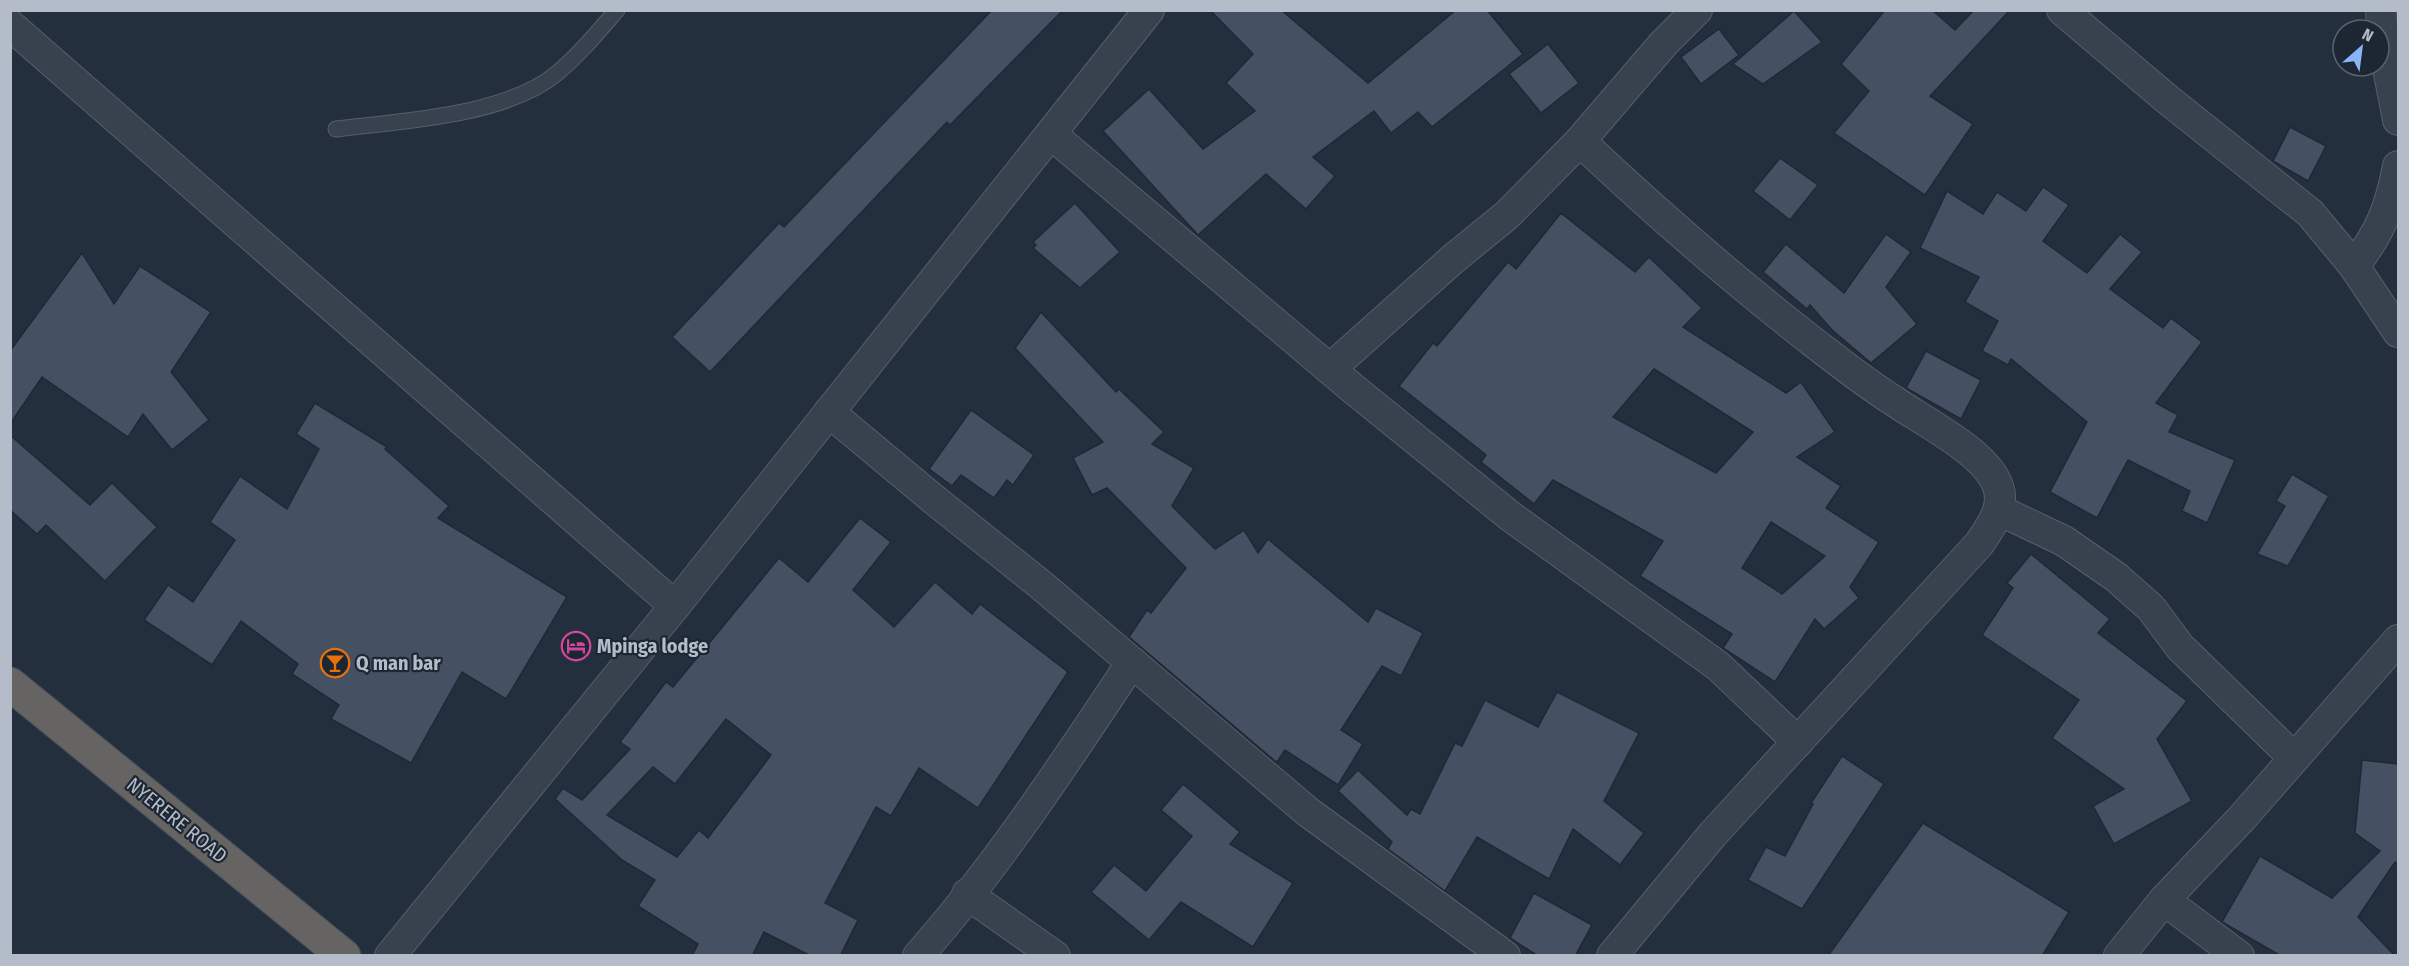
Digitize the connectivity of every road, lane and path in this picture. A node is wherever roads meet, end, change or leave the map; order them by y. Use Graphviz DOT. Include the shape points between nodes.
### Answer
graph roads {
  1 [pos="617,10"];
  2 [pos="1149,10"];
  3 [pos="1697,10"];
  4 [pos="2062,10"];
  5 [pos="2381,10"];
  6 [pos="10,25"];
  7 [pos="2398,120"];
  8 [pos="336,129"];
  9 [pos="1051,134"];
  10 [pos="1580,141"];
  11 [pos="2398,166"];
  12 [pos="2354,266"];
  13 [pos="2398,333"];
  14 [pos="1330,369"];
  15 [pos="829,412"];
  16 [pos="2000,510"];
  17 [pos="675,606"];
  18 [pos="2398,640"];
  19 [pos="1132,662"];
  20 [pos="10,684"];
  21 [pos="1798,742"];
  22 [pos="2294,758"];
  23 [pos="967,894"];
  24 [pos="2164,900"];
  25 [pos="344,956"];
  26 [pos="390,956"];
  27 [pos="918,956"];
  28 [pos="1055,956"];
  29 [pos="1505,956"];
  30 [pos="1612,956"];
  31 [pos="2119,956"];
  32 [pos="2239,956"];
  1 -- 8 [label="lane" via="555,74 522,93 469,112"];
  2 -- 9 [label="street"];
  3 -- 10 [label="street"];
  4 -- 12 [label="street" via="2310,213"];
  5 -- 7 [label="street"];
  6 -- 17 [label="street"];
  9 -- 14 [label="street"];
  9 -- 15 [label="street"];
  10 -- 14 [label="street" via="1507,215"];
  10 -- 16 [label="street" via="1791,324 1974,456 1995,479"];
  11 -- 12 [label="street" via="2385,219"];
  12 -- 13 [label="street"];
  14 -- 21 [label="street" via="1510,516 1693,646"];
  15 -- 17 [label="street"];
  15 -- 19 [label="street"];
  16 -- 21 [label="street" via="1979,544"];
  16 -- 22 [label="street" via="2064,541 2116,577 2151,608 2180,647"];
  17 -- 26 [label="street"];
  18 -- 22 [label="street"];
  19 -- 23 [label="street" via="1060,770"];
  19 -- 29 [label="street" via="1308,812"];
  20 -- 25 [label="highway, NYERERE ROAD"];
  21 -- 30 [label="street" via="1713,834"];
  22 -- 24 [label="street"];
  23 -- 27 [label="street"];
  23 -- 28 [label="street"];
  24 -- 31 [label="street"];
  24 -- 32 [label="street"];
}
